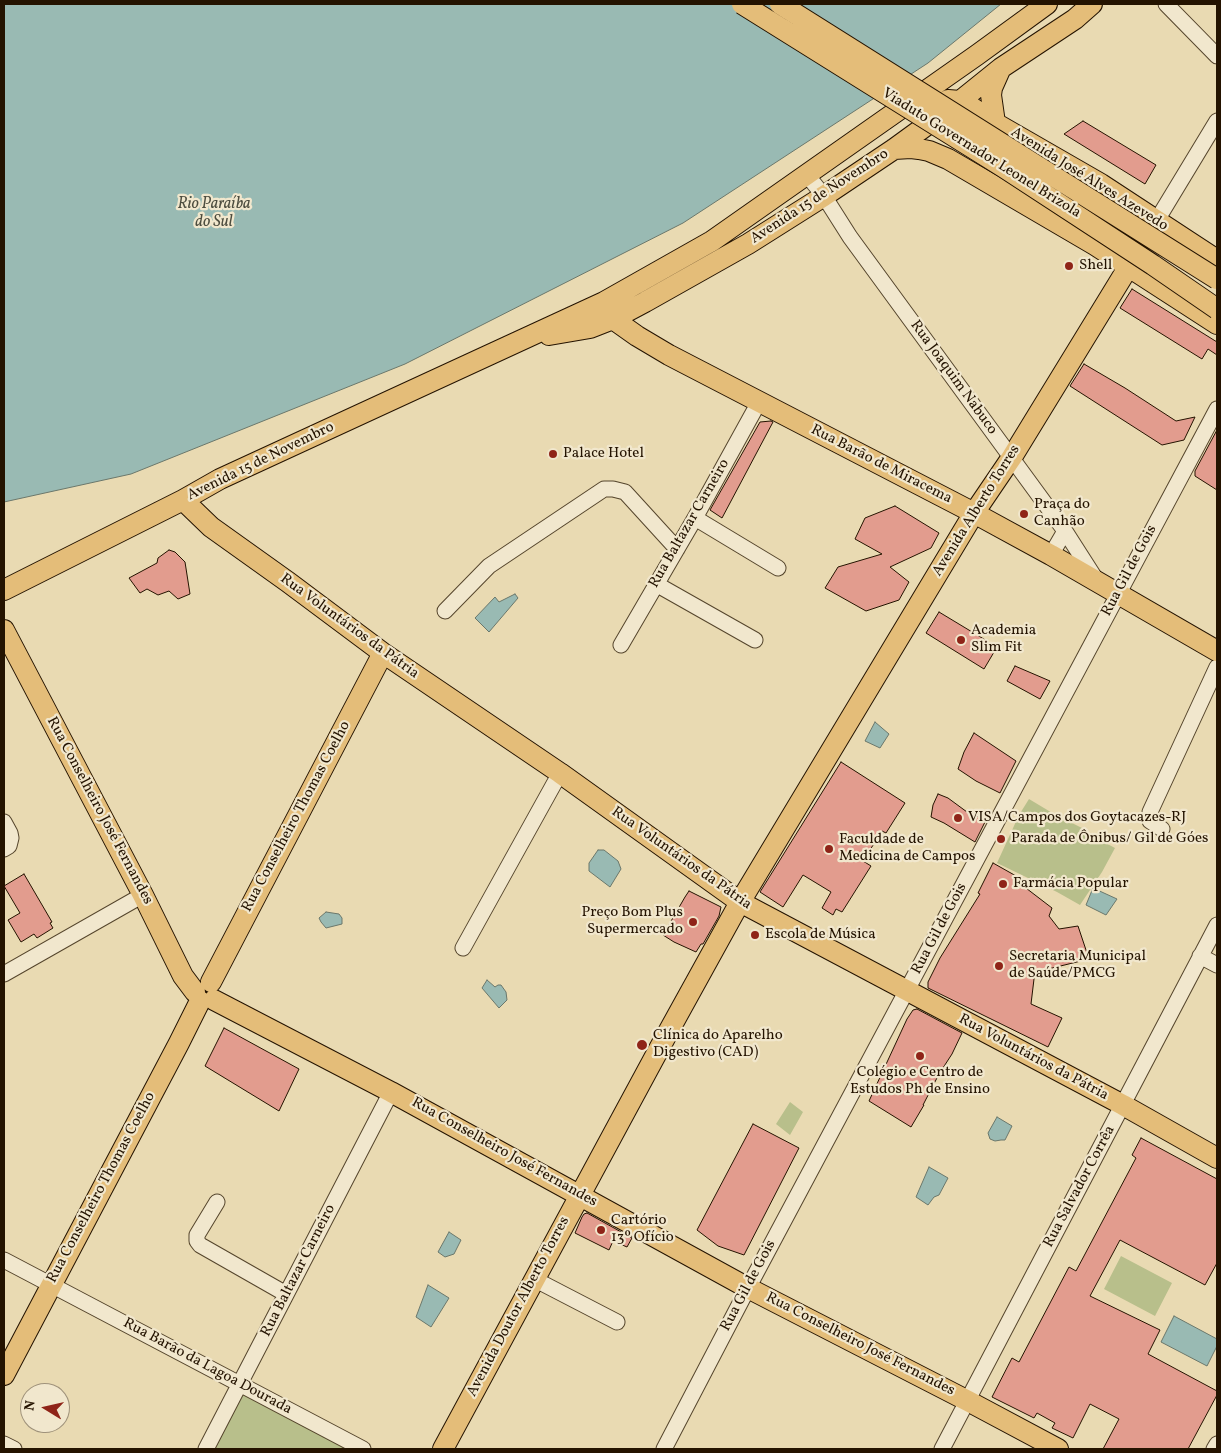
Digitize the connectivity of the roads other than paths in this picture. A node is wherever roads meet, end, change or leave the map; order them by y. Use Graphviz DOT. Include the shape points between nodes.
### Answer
graph roads {
  1 [pos="742,4"];
  2 [pos="780,4"];
  3 [pos="1047,4"];
  4 [pos="1092,4"];
  5 [pos="1166,4"];
  6 [pos="1029,17"];
  7 [pos="1046,39"];
  8 [pos="978,55"];
  9 [pos="1217,56"];
  10 [pos="1001,68"];
  11 [pos="949,105"];
  12 [pos="894,113"];
  13 [pos="1217,122"];
  14 [pos="995,123"];
  15 [pos="894,149"];
  16 [pos="948,159"];
  17 [pos="1057,159"];
  18 [pos="807,175"];
  19 [pos="1101,184"];
  20 [pos="824,196"];
  21 [pos="1025,204"];
  22 [pos="1156,221"];
  23 [pos="1068,228"];
  24 [pos="1217,260"];
  25 [pos="1129,266"];
  26 [pos="1217,279"];
  27 [pos="1217,309"];
  28 [pos="609,310"];
  29 [pos="1217,324"];
  30 [pos="759,402"];
  31 [pos="1217,409"];
  32 [pos="1012,457"];
  33 [pos="183,500"];
  34 [pos="974,514"];
  35 [pos="696,518"];
  36 [pos="1065,531"];
  37 [pos="677,549"];
  38 [pos="1051,555"];
  39 [pos="778,568"];
  40 [pos="1098,582"];
  41 [pos="656,584"];
  42 [pos="4,590"];
  43 [pos="1118,594"];
  44 [pos="445,611"];
  45 [pos="4,630"];
  46 [pos="755,640"];
  47 [pos="620,645"];
  48 [pos="1217,651"];
  49 [pos="383,653"];
  50 [pos="1217,666"];
  51 [pos="560,773"];
  52 [pos="4,822"];
  53 [pos="1162,830"];
  54 [pos="4,850"];
  55 [pos="143,895"];
  56 [pos="740,902"];
  57 [pos="1217,925"];
  58 [pos="463,948"];
  59 [pos="1200,956"];
  60 [pos="1217,965"];
  61 [pos="4,974"];
  62 [pos="906,991"];
  63 [pos="205,994"];
  64 [pos="391,1092"];
  65 [pos="1123,1105"];
  66 [pos="1217,1158"];
  67 [pos="580,1195"];
  68 [pos="217,1202"];
  69 [pos="4,1260"];
  70 [pos="534,1279"];
  71 [pos="50,1285"];
  72 [pos="748,1288"];
  73 [pos="286,1294"];
  74 [pos="617,1322"];
  75 [pos="4,1375"];
  76 [pos="240,1384"];
  77 [pos="968,1401"];
  78 [pos="4,1444"];
  79 [pos="1217,1444"];
  80 [pos="14,1449"];
  81 [pos="206,1449"];
  82 [pos="362,1449"];
  83 [pos="443,1449"];
  84 [pos="664,1449"];
  85 [pos="942,1449"];
  86 [pos="1058,1449"];
  87 [pos="1214,1449"];
  1 -- 27 [label="main road, Viaduto Governador Leonel Brizola, bridge" via="1003,167"];
  2 -- 26 [label="main road, Viaduto Governador Leonel Brizola, bridge"];
  3 -- 6 [label="main road, Avenida 15 de Novembro"];
  4 -- 7 [label="main road, Avenida 15 de Novembro"];
  5 -- 9 [label="street"];
  6 -- 7 [label="main road"];
  6 -- 8 [label="main road, Avenida 15 de Novembro"];
  7 -- 10 [label="main road, Avenida 15 de Novembro"];
  8 -- 11 [label="main road"];
  8 -- 12 [label="main road, Avenida 15 de Novembro"];
  10 -- 11 [label="main road, Avenida 15 de Novembro"];
  10 -- 14 [label="main road" via="991,95"];
  11 -- 12 [label="main road" via="927,101"];
  11 -- 14 [label="main road, Avenida José Alves Azevedo" via="970,106"];
  11 -- 15 [label="main road, Avenida 15 de Novembro"];
  11 -- 16 [label="main road" via="942,136"];
  12 -- 18 [label="main road, Avenida 15 de Novembro"];
  13 -- 22 [label="street, Avenida Alberto Torres"];
  14 -- 17 [label="main road, Avenida José Alves Azevedo"];
  15 -- 16 [label="main road" via="930,151"];
  15 -- 20 [label="main road, Avenida 15 de Novembro"];
  16 -- 21 [label="main road"];
  17 -- 19 [label="main road, Avenida José Alves Azevedo"];
  17 -- 21 [label="main road" via="1062,167 1062,177 1049,199 1041,204"];
  18 -- 20 [label="street, Rua Joaquim Nabuco"];
  18 -- 28 [label="main road, Avenida 15 de Novembro"];
  19 -- 22 [label="main road, Avenida José Alves Azevedo"];
  19 -- 23 [label="main road" via="1084,188 1070,202 1065,223"];
  20 -- 28 [label="main road, Avenida 15 de Novembro" via="748,244 645,302"];
  20 -- 32 [label="street, Rua Joaquim Nabuco" via="850,237"];
  21 -- 23 [label="main road"];
  22 -- 24 [label="main road, Avenida José Alves Azevedo"];
  22 -- 25 [label="street, Avenida Alberto Torres"];
  23 -- 25 [label="main road"];
  25 -- 29 [label="main road"];
  25 -- 32 [label="main road, Avenida Alberto Torres"];
  28 -- 30 [label="main road, Rua Barão de Miracema" via="637,336"];
  28 -- 33 [label="main road, Avenida 15 de Novembro" via="522,339 220,479"];
  30 -- 34 [label="main road, Rua Barão de Miracema"];
  30 -- 35 [label="street, Rua Baltazar Carneiro"];
  31 -- 43 [label="street, Rua Gil de Gois"];
  32 -- 34 [label="main road, Avenida Alberto Torres"];
  32 -- 36 [label="street, Rua Joaquim Nabuco"];
  33 -- 42 [label="main road, Avenida 15 de Novembro"];
  33 -- 49 [label="main road, Rua Voluntários da Pátria" via="211,528"];
  34 -- 38 [label="main road, Rua Barão de Miracema"];
  34 -- 56 [label="main road, Avenida Alberto Torres"];
  35 -- 37 [label="street, Rua Baltazar Carneiro"];
  35 -- 39 [label="street"];
  36 -- 38 [label="street"];
  36 -- 40 [label="street, Rua Joaquim Nabuco"];
  37 -- 41 [label="street, Rua Baltazar Carneiro"];
  37 -- 44 [label="street" via="625,492 604,489 489,566"];
  38 -- 40 [label="main road, Rua Barão de Miracema"];
  40 -- 43 [label="main road, Rua Barão de Miracema"];
  41 -- 46 [label="street"];
  41 -- 47 [label="street, Rua Baltazar Carneiro"];
  43 -- 48 [label="main road, Rua Barão de Miracema"];
  43 -- 62 [label="street, Rua Gil de Gois"];
  45 -- 55 [label="main road, Rua Conselheiro José Fernandes"];
  49 -- 51 [label="main road, Rua Voluntários da Pátria"];
  49 -- 63 [label="main road, Rua Conselheiro Thomas Coelho"];
  50 -- 53 [label="street" via="1150,812 1150,821"];
  51 -- 56 [label="main road, Rua Voluntários da Pátria"];
  51 -- 58 [label="street"];
  52 -- 54 [label="street" via="11,838"];
  55 -- 61 [label="street"];
  55 -- 63 [label="main road, Rua Conselheiro José Fernandes" via="183,976"];
  56 -- 62 [label="main road, Rua Voluntários da Pátria"];
  56 -- 67 [label="main road, Avenida Doutor Alberto Torres"];
  57 -- 59 [label="street, Rua Salvador Corrêa"];
  59 -- 60 [label="street"];
  59 -- 65 [label="street, Rua Salvador Corrêa"];
  62 -- 65 [label="main road, Rua Voluntários da Pátria"];
  62 -- 72 [label="street, Rua Gil de Gois"];
  63 -- 64 [label="main road, Rua Conselheiro José Fernandes"];
  63 -- 71 [label="main road, Rua Conselheiro Thomas Coelho"];
  64 -- 67 [label="main road, Rua Conselheiro José Fernandes"];
  64 -- 73 [label="street, Rua Baltazar Carneiro"];
  65 -- 66 [label="main road, Rua Voluntários da Pátria"];
  65 -- 77 [label="street, Rua Salvador Corrêa"];
  67 -- 70 [label="main road, Avenida Doutor Alberto Torres"];
  67 -- 72 [label="main road, Rua Conselheiro José Fernandes"];
  68 -- 73 [label="street" via="197,1235 200,1245"];
  69 -- 71 [label="street, Rua Barão da Lagoa Dourada"];
  70 -- 74 [label="street"];
  70 -- 83 [label="main road, Avenida Doutor Alberto Torres"];
  71 -- 75 [label="main road, Rua Conselheiro Thomas Coelho"];
  71 -- 76 [label="street, Rua Barão da Lagoa Dourada"];
  72 -- 77 [label="main road, Rua Conselheiro José Fernandes"];
  72 -- 84 [label="street, Rua Gil de Gois"];
  73 -- 76 [label="street, Rua Baltazar Carneiro"];
  76 -- 81 [label="street, Rua Baltazar Carneiro"];
  76 -- 82 [label="street, Rua Barão da Lagoa Dourada"];
  77 -- 85 [label="street, Rua Salvador Corrêa"];
  77 -- 86 [label="main road, Rua Conselheiro José Fernandes"];
  78 -- 80 [label="street"];
  79 -- 87 [label="street"];
}
